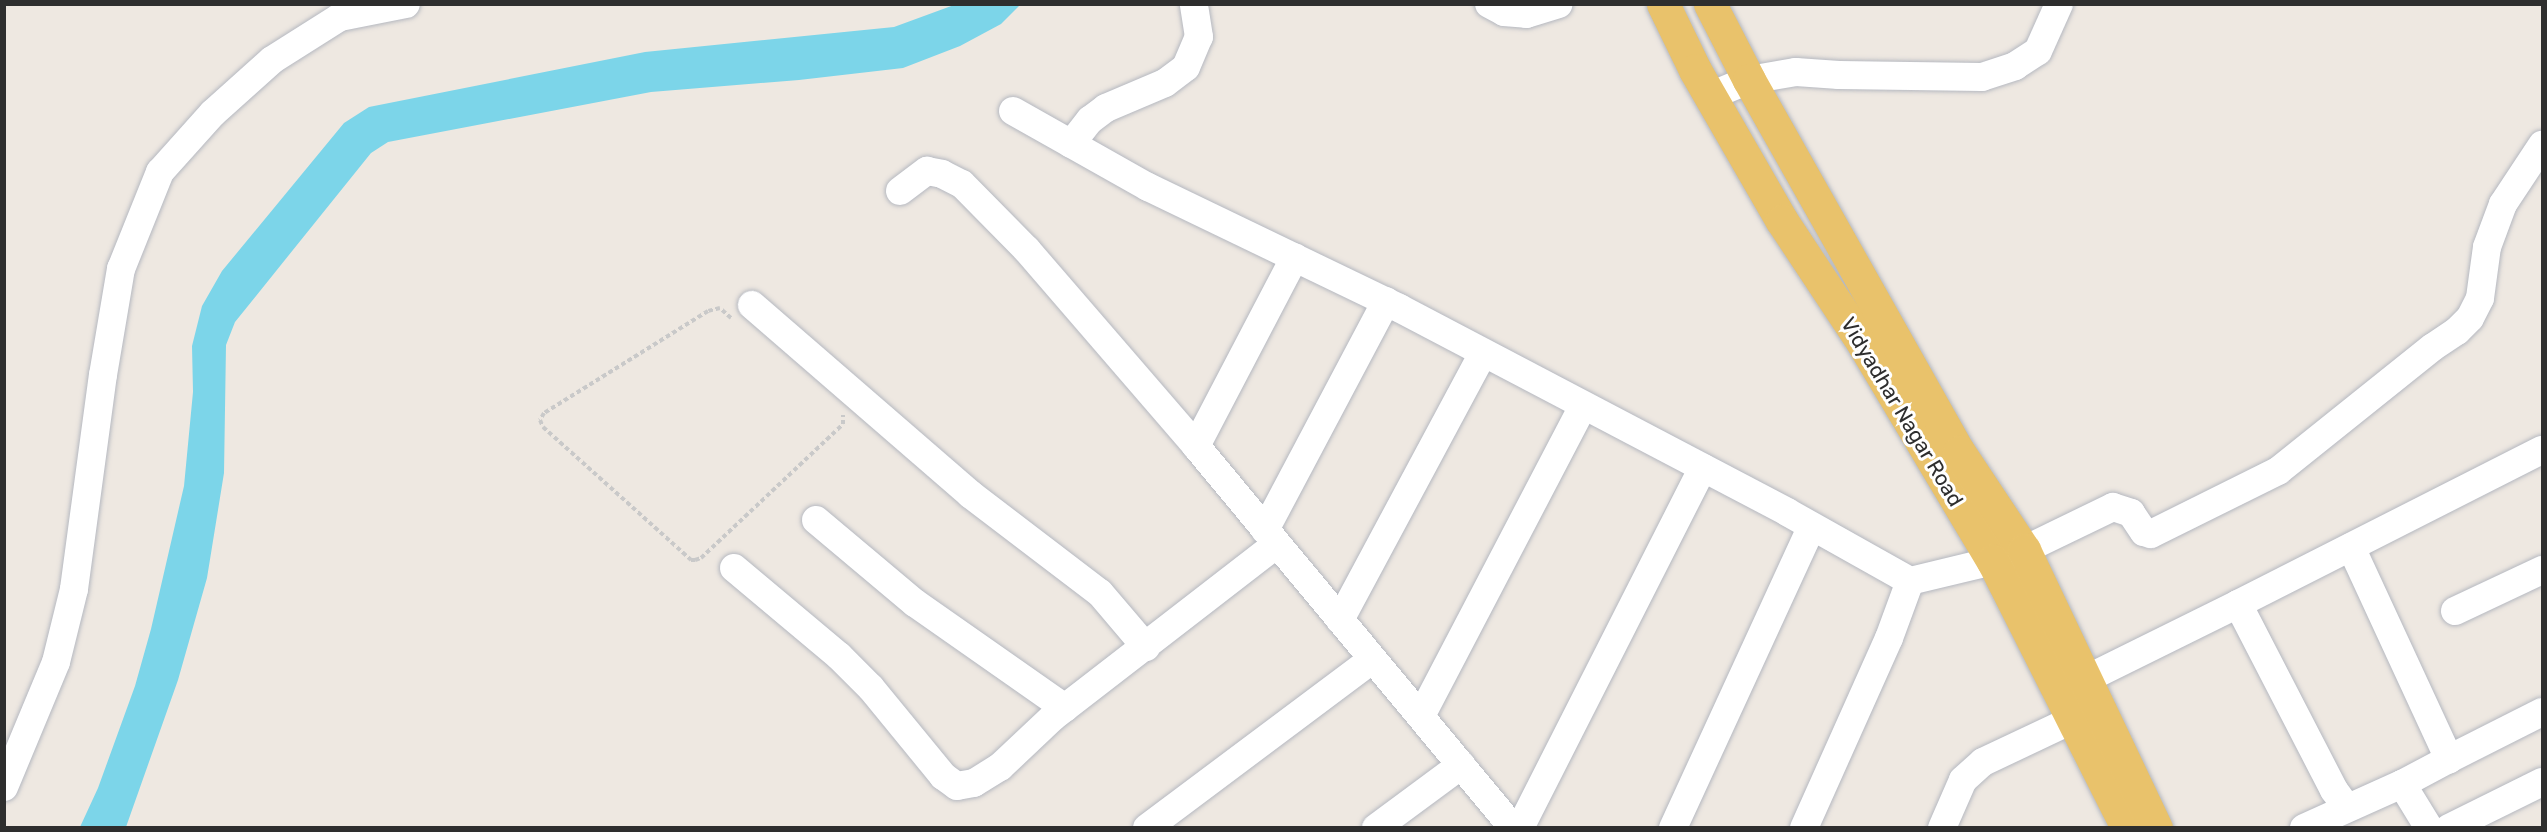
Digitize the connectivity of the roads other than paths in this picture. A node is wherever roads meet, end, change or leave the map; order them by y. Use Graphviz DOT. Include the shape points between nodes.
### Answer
graph roads {
  1 [pos="406,4"];
  2 [pos="1194,4"];
  3 [pos="1489,4"];
  4 [pos="1559,4"];
  5 [pos="1663,4"];
  6 [pos="1710,4"];
  7 [pos="2059,4"];
  8 [pos="1749,80"];
  9 [pos="1710,96"];
  10 [pos="1013,111"];
  11 [pos="1071,144"];
  12 [pos="2542,145"];
  13 [pos="900,191"];
  14 [pos="1295,257"];
  15 [pos="1386,301"];
  16 [pos="744,314"];
  17 [pos="1483,353"];
  18 [pos="1583,406"];
  19 [pos="1196,446"];
  20 [pos="2542,450"];
  21 [pos="1703,468"];
  22 [pos="816,520"];
  23 [pos="1812,526"];
  24 [pos="1271,537"];
  25 [pos="2351,547"];
  26 [pos="2024,550"];
  27 [pos="1993,561"];
  28 [pos="734,568"];
  29 [pos="2542,570"];
  30 [pos="1910,581"];
  31 [pos="2238,604"];
  32 [pos="2455,611"];
  33 [pos="1340,620"];
  34 [pos="1146,647"];
  35 [pos="1372,659"];
  36 [pos="2072,698"];
  37 [pos="1065,708"];
  38 [pos="2542,712"];
  39 [pos="1420,716"];
  40 [pos="2449,759"];
  41 [pos="1461,765"];
  42 [pos="2542,782"];
  43 [pos="2402,784"];
  44 [pos="4,787"];
  45 [pos="2347,808"];
  46 [pos="1147,828"];
  47 [pos="1377,828"];
  48 [pos="1513,828"];
  49 [pos="1520,828"];
  50 [pos="1673,828"];
  51 [pos="1804,828"];
  52 [pos="1942,828"];
  53 [pos="2127,828"];
  54 [pos="2156,828"];
  55 [pos="2304,828"];
  56 [pos="2429,828"];
  57 [pos="2449,828"];
  1 -- 44 [label="street" via="340,17 272,60 213,113 160,172 121,269 74,589 58,651"];
  2 -- 11 [label="street" via="1199,38 1186,67 1165,83 1106,108 1090,120"];
  3 -- 4 [label="street" via="1504,12 1526,14"];
  5 -- 9 [label="main road, Vidyadhar Nagar Road"];
  6 -- 8 [label="main road, Vidyadhar Nagar Road"];
  7 -- 8 [label="street" via="2038,51 2015,66 1982,76 1796,72"];
  8 -- 9 [label="street"];
  8 -- 26 [label="main road, Vidyadhar Nagar Road" via="1959,452"];
  9 -- 27 [label="main road, Vidyadhar Nagar Road" via="1782,221 1864,345"];
  10 -- 11 [label="street"];
  11 -- 14 [label="street" via="1148,187"];
  12 -- 26 [label="street" via="2503,204 2487,248 2480,298 2470,318 2302,453 2260,481 2151,534 2144,532 2131,513 2113,507"];
  13 -- 19 [label="street" via="927,171 962,184 1027,249"];
  14 -- 15 [label="street"];
  14 -- 19 [label="street"];
  15 -- 17 [label="street"];
  15 -- 24 [label="street"];
  16 -- 34 [label="street" via="1100,593"];
  17 -- 18 [label="street"];
  17 -- 33 [label="street"];
  18 -- 21 [label="street"];
  18 -- 39 [label="street"];
  19 -- 24 [label="street"];
  20 -- 25 [label="street"];
  21 -- 23 [label="street"];
  21 -- 49 [label="street"];
  22 -- 37 [label="street" via="915,603"];
  23 -- 30 [label="street"];
  23 -- 50 [label="street"];
  24 -- 33 [label="street"];
  24 -- 34 [label="street"];
  25 -- 31 [label="street"];
  25 -- 40 [label="street"];
  26 -- 27 [label="street"];
  26 -- 36 [label="main road, Vidyadhar Nagar Road"];
  27 -- 30 [label="street"];
  27 -- 36 [label="main road, Vidyadhar Nagar Road"];
  28 -- 37 [label="street" via="839,656 871,688 943,776 957,786 974,783 1000,767"];
  29 -- 32 [label="street"];
  30 -- 51 [label="street" via="1889,638"];
  31 -- 36 [label="street"];
  31 -- 45 [label="street"];
  33 -- 35 [label="street"];
  34 -- 37 [label="street"];
  35 -- 39 [label="street"];
  35 -- 46 [label="street"];
  36 -- 52 [label="street" via="1963,780"];
  36 -- 53 [label="main road, Vidyadhar Nagar Road"];
  36 -- 54 [label="main road, Vidyadhar Nagar Road"];
  38 -- 40 [label="street"];
  39 -- 41 [label="street"];
  40 -- 43 [label="street"];
  41 -- 47 [label="street"];
  41 -- 48 [label="street"];
  42 -- 57 [label="street"];
  43 -- 45 [label="street"];
  43 -- 56 [label="street"];
  45 -- 55 [label="street"];
}
